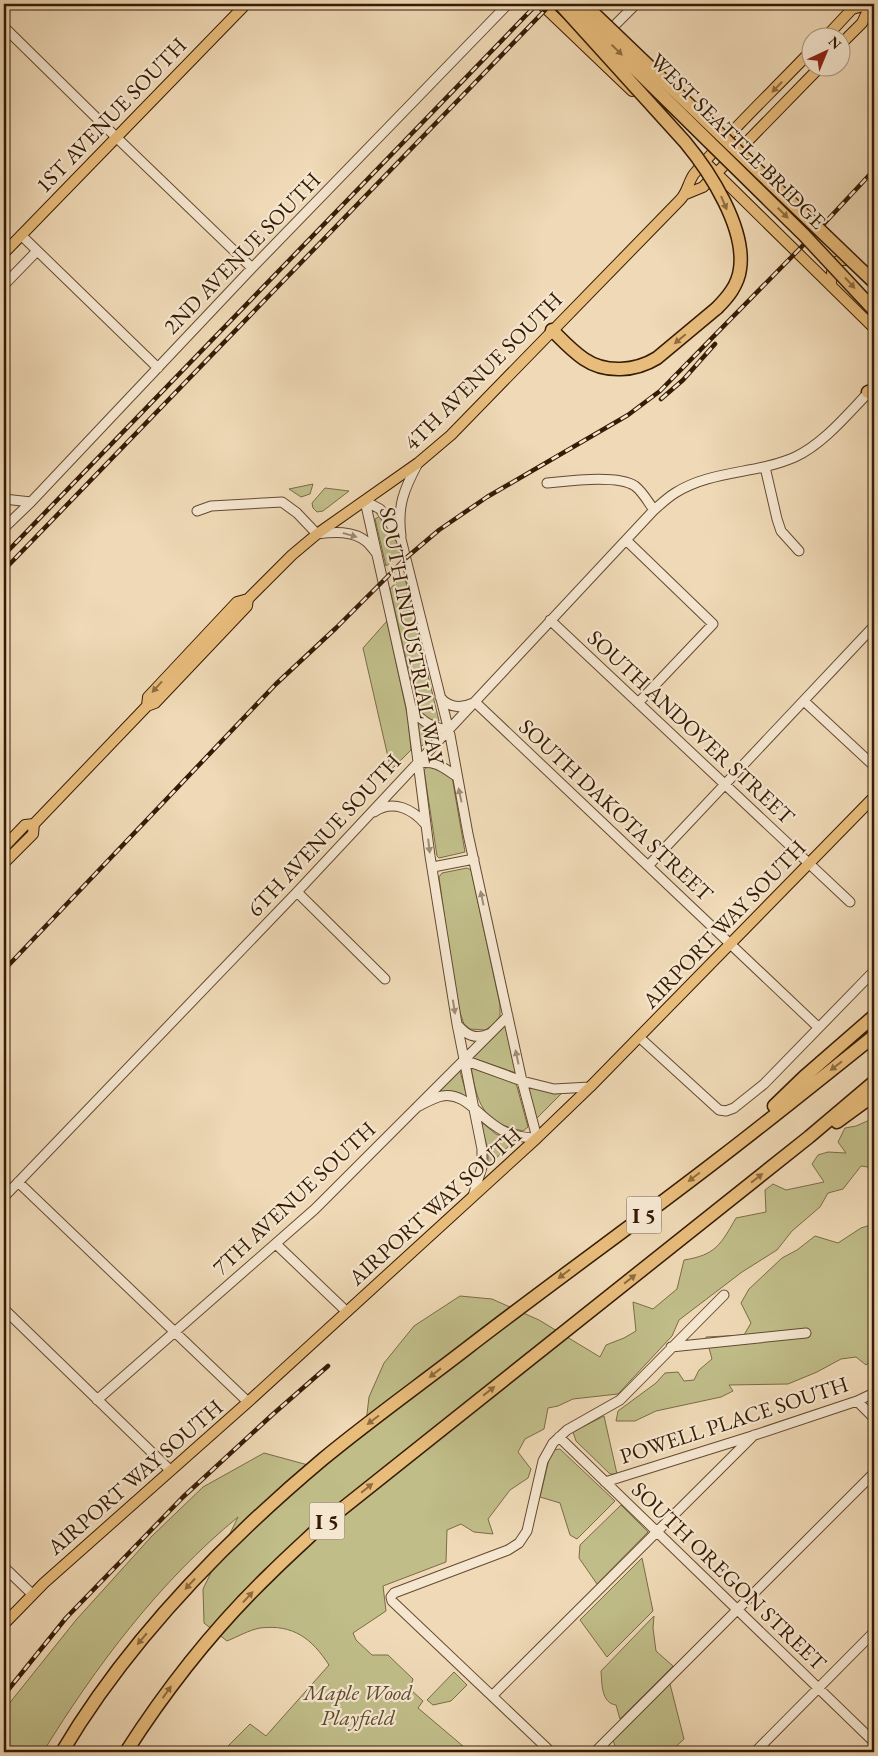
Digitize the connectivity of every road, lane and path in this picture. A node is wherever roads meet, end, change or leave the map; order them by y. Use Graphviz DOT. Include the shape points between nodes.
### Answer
graph roads {
  1 [pos="246,4"];
  2 [pos="508,4"];
  3 [pos="541,4"];
  4 [pos="560,4"];
  5 [pos="569,4"];
  6 [pos="589,4"];
  7 [pos="636,4"];
  8 [pos="871,4"];
  9 [pos="614,26"];
  10 [pos="4,27"];
  11 [pos="834,28"];
  12 [pos="569,31"];
  13 [pos="850,36"];
  14 [pos="589,50"];
  15 [pos="800,62"];
  16 [pos="809,78"];
  17 [pos="116,137"];
  18 [pos="728,137"];
  19 [pos="740,150"];
  20 [pos="705,162"];
  21 [pos="717,174"];
  22 [pos="686,194"];
  23 [pos="21,235"];
  24 [pos="37,251"];
  25 [pos="4,253"];
  26 [pos="858,263"];
  27 [pos="252,268"];
  28 [pos="874,280"];
  29 [pos="4,285"];
  30 [pos="832,286"];
  31 [pos="874,310"];
  32 [pos="874,328"];
  33 [pos="552,330"];
  34 [pos="158,368"];
  35 [pos="872,389"];
  36 [pos="418,463"];
  37 [pos="765,467"];
  38 [pos="547,483"];
  39 [pos="4,499"];
  40 [pos="365,501"];
  41 [pos="31,502"];
  42 [pos="654,510"];
  43 [pos="197,511"];
  44 [pos="4,528"];
  45 [pos="317,534"];
  46 [pos="401,539"];
  47 [pos="626,540"];
  48 [pos="799,551"];
  49 [pos="378,554"];
  50 [pos="248,599"];
  51 [pos="222,619"];
  52 [pos="550,620"];
  53 [pos="874,626"];
  54 [pos="198,658"];
  55 [pos="440,697"];
  56 [pos="804,701"];
  57 [pos="475,702"];
  58 [pos="638,703"];
  59 [pos="147,706"];
  60 [pos="411,707"];
  61 [pos="448,730"];
  62 [pos="417,763"];
  63 [pos="874,766"];
  64 [pos="456,776"];
  65 [pos="725,785"];
  66 [pos="874,797"];
  67 [pos="368,816"];
  68 [pos="34,824"];
  69 [pos="427,826"];
  70 [pos="4,847"];
  71 [pos="474,860"];
  72 [pos="4,864"];
  73 [pos="809,864"];
  74 [pos="648,866"];
  75 [pos="433,867"];
  76 [pos="297,892"];
  77 [pos="850,902"];
  78 [pos="731,944"];
  79 [pos="874,971"];
  80 [pos="385,979"];
  81 [pos="508,1016"];
  82 [pos="874,1016"];
  83 [pos="457,1024"];
  84 [pos="818,1027"];
  85 [pos="491,1034"];
  86 [pos="874,1036"];
  87 [pos="639,1037"];
  88 [pos="464,1060"];
  89 [pos="522,1081"];
  90 [pos="874,1082"];
  91 [pos="590,1087"];
  92 [pos="874,1095"];
  93 [pos="417,1107"];
  94 [pos="474,1108"];
  95 [pos="809,1137"];
  96 [pos="538,1138"];
  97 [pos="720,1158"];
  98 [pos="18,1182"];
  99 [pos="473,1196"];
  100 [pos="4,1197"];
  101 [pos="276,1244"];
  102 [pos="724,1295"];
  103 [pos="4,1309"];
  104 [pos="347,1312"];
  105 [pos="175,1332"];
  106 [pos="806,1333"];
  107 [pos="671,1347"];
  108 [pos="874,1393"];
  109 [pos="97,1400"];
  110 [pos="857,1401"];
  111 [pos="248,1402"];
  112 [pos="874,1418"];
  113 [pos="754,1435"];
  114 [pos="559,1437"];
  115 [pos="170,1470"];
  116 [pos="874,1473"];
  117 [pos="605,1482"];
  118 [pos="657,1532"];
  119 [pos="4,1567"];
  120 [pos="32,1594"];
  121 [pos="737,1609"];
  122 [pos="4,1624"];
  123 [pos="874,1632"];
  124 [pos="819,1688"];
  125 [pos="492,1696"];
  126 [pos="874,1742"];
  127 [pos="62,1752"];
  128 [pos="126,1752"];
  129 [pos="551,1752"];
  130 [pos="595,1752"];
  131 [pos="755,1752"];
  1 -- 17 [label="main road, 1ST AVENUE SOUTH"];
  2 -- 27 [label="street, 2ND AVENUE SOUTH"];
  3 -- 12 [label="main road"];
  4 -- 33 [label="highway, one-way, bridge" via="709,173 739,240 741,268 732,291 718,308 650,362 628,369 604,367 586,361"];
  5 -- 31 [label="highway, WEST SEATTLE BRIDGE, one-way, bridge" via="804,234"];
  6 -- 9 [label="main road"];
  6 -- 12 [label="main road"];
  6 -- 28 [label="highway, WEST SEATTLE BRIDGE, bridge"];
  7 -- 9 [label="street"];
  8 -- 11 [label="main road" via="852,9"];
  8 -- 13 [label="main road" via="862,23"];
  9 -- 14 [label="main road"];
  9 -- 18 [label="main road"];
  10 -- 17 [label="street"];
  12 -- 14 [label="main road"];
  14 -- 20 [label="main road"];
  15 -- 18 [label="main road, 4TH AVENUE SOUTH, one-way"];
  16 -- 19 [label="main road, 4TH AVENUE SOUTH"];
  17 -- 23 [label="main road, 1ST AVENUE SOUTH"];
  17 -- 27 [label="street"];
  18 -- 19 [label="main road"];
  18 -- 20 [label="main road, 4TH AVENUE SOUTH"];
  19 -- 21 [label="main road, 4TH AVENUE SOUTH"];
  19 -- 26 [label="main road"];
  20 -- 21 [label="main road"];
  20 -- 22 [label="main road, 4TH AVENUE SOUTH" via="692,176"];
  21 -- 22 [label="main road, 4TH AVENUE SOUTH" via="703,187"];
  21 -- 30 [label="main road"];
  22 -- 33 [label="main road, 4TH AVENUE SOUTH"];
  23 -- 24 [label="street"];
  23 -- 25 [label="main road, 1ST AVENUE SOUTH"];
  24 -- 29 [label="street"];
  24 -- 34 [label="street"];
  26 -- 28 [label="main road"];
  26 -- 30 [label="main road" via="846,259 836,262 831,270"];
  27 -- 34 [label="street, 2ND AVENUE SOUTH"];
  30 -- 32 [label="main road"];
  33 -- 36 [label="main road, 4TH AVENUE SOUTH" via="451,435"];
  34 -- 41 [label="street, 2ND AVENUE SOUTH"];
  35 -- 37 [label="street, 6TH AVENUE SOUTH" via="813,446"];
  36 -- 40 [label="main road, 4TH AVENUE SOUTH"];
  36 -- 46 [label="street" via="404,491"];
  37 -- 42 [label="street, 6TH AVENUE SOUTH" via="687,486"];
  37 -- 48 [label="street" via="781,531"];
  38 -- 42 [label="street" via="610,479 627,482 643,494"];
  39 -- 41 [label="street"];
  40 -- 45 [label="main road, 4TH AVENUE SOUTH"];
  40 -- 46 [label="street, SOUTH INDUSTRIAL WAY" via="380,509"];
  40 -- 49 [label="street, SOUTH INDUSTRIAL WAY"];
  41 -- 44 [label="street, 2ND AVENUE SOUTH"];
  42 -- 47 [label="street, 6TH AVENUE SOUTH"];
  43 -- 45 [label="street" via="211,506 282,502"];
  45 -- 49 [label="street, one-way" via="349,534 366,542"];
  45 -- 50 [label="main road, 4TH AVENUE SOUTH"];
  46 -- 55 [label="street, SOUTH INDUSTRIAL WAY"];
  47 -- 52 [label="street, 6TH AVENUE SOUTH"];
  47 -- 58 [label="street" via="713,624"];
  49 -- 60 [label="street, SOUTH INDUSTRIAL WAY"];
  50 -- 51 [label="main road, 4TH AVENUE SOUTH" via="238,602"];
  50 -- 54 [label="main road, 4TH AVENUE SOUTH" via="247,606"];
  51 -- 54 [label="main road" via="222,624 198,652"];
  51 -- 59 [label="main road, 4TH AVENUE SOUTH, one-way" via="148,697"];
  52 -- 57 [label="street, 6TH AVENUE SOUTH"];
  52 -- 58 [label="street, SOUTH ANDOVER STREET"];
  53 -- 56 [label="street"];
  54 -- 59 [label="main road, 4TH AVENUE SOUTH" via="155,703"];
  55 -- 57 [label="street" via="453,707"];
  55 -- 61 [label="street, SOUTH INDUSTRIAL WAY"];
  56 -- 63 [label="street"];
  56 -- 65 [label="street"];
  57 -- 61 [label="street, 6TH AVENUE SOUTH"];
  57 -- 74 [label="street, SOUTH DAKOTA STREET"];
  58 -- 65 [label="street, SOUTH ANDOVER STREET"];
  59 -- 68 [label="main road, 4TH AVENUE SOUTH"];
  60 -- 61 [label="street" via="427,724"];
  60 -- 62 [label="street, SOUTH INDUSTRIAL WAY"];
  61 -- 62 [label="street, 6TH AVENUE SOUTH"];
  61 -- 64 [label="street, SOUTH INDUSTRIAL WAY"];
  62 -- 64 [label="street" via="437,764"];
  62 -- 67 [label="street, 6TH AVENUE SOUTH"];
  62 -- 69 [label="street, SOUTH INDUSTRIAL WAY"];
  71 -- 64 [label="street, SOUTH INDUSTRIAL WAY, one-way"];
  65 -- 73 [label="street, SOUTH ANDOVER STREET"];
  65 -- 74 [label="street"];
  66 -- 73 [label="main road, AIRPORT WAY SOUTH"];
  67 -- 69 [label="street" via="378,809 400,806 416,813"];
  67 -- 76 [label="street, 6TH AVENUE SOUTH"];
  68 -- 70 [label="main road, 4TH AVENUE SOUTH" via="25,825"];
  68 -- 72 [label="main road, 4TH AVENUE SOUTH" via="33,834"];
  69 -- 75 [label="street, SOUTH INDUSTRIAL WAY, one-way"];
  71 -- 75 [label="street"];
  81 -- 71 [label="street, SOUTH INDUSTRIAL WAY, one-way"];
  73 -- 77 [label="street, SOUTH ANDOVER STREET"];
  73 -- 78 [label="main road, AIRPORT WAY SOUTH"];
  74 -- 78 [label="street, SOUTH DAKOTA STREET"];
  75 -- 83 [label="street, SOUTH INDUSTRIAL WAY, one-way"];
  76 -- 80 [label="street"];
  76 -- 98 [label="street, 6TH AVENUE SOUTH"];
  78 -- 84 [label="street, SOUTH DAKOTA STREET"];
  78 -- 87 [label="main road, AIRPORT WAY SOUTH"];
  79 -- 84 [label="street"];
  81 -- 85 [label="street, 7TH AVENUE SOUTH"];
  89 -- 81 [label="street, SOUTH INDUSTRIAL WAY, one-way"];
  82 -- 97 [label="highway" via="804,1077"];
  83 -- 85 [label="street" via="464,1032 476,1037"];
  83 -- 88 [label="street, SOUTH INDUSTRIAL WAY"];
  84 -- 87 [label="street" via="764,1084 726,1111 719,1110"];
  85 -- 88 [label="street, 7TH AVENUE SOUTH"];
  86 -- 97 [label="highway, I 5, one-way"];
  87 -- 91 [label="main road, AIRPORT WAY SOUTH"];
  88 -- 89 [label="street"];
  88 -- 93 [label="street, 7TH AVENUE SOUTH"];
  88 -- 94 [label="street, SOUTH INDUSTRIAL WAY"];
  89 -- 91 [label="street" via="554,1089"];
  89 -- 96 [label="street, SOUTH INDUSTRIAL WAY"];
  90 -- 95 [label="highway, I 5"];
  91 -- 96 [label="main road, AIRPORT WAY SOUTH"];
  92 -- 95 [label="highway" via="845,1118"];
  93 -- 94 [label="street" via="442,1096 452,1096"];
  93 -- 101 [label="street, 7TH AVENUE SOUTH"];
  94 -- 96 [label="street" via="506,1132 523,1138"];
  94 -- 99 [label="street, SOUTH INDUSTRIAL WAY" via="482,1167"];
  128 -- 95 [label="highway, I 5, one-way" via="174,1682 215,1633 269,1574 323,1524"];
  96 -- 99 [label="main road, AIRPORT WAY SOUTH"];
  97 -- 127 [label="highway, I 5, one-way" via="412,1390 324,1459 249,1526 208,1564 135,1647"];
  98 -- 100 [label="street, 6TH AVENUE SOUTH"];
  98 -- 105 [label="street"];
  99 -- 104 [label="main road, AIRPORT WAY SOUTH"];
  101 -- 104 [label="street"];
  101 -- 105 [label="street, 7TH AVENUE SOUTH"];
  102 -- 107 [label="street"];
  103 -- 109 [label="street"];
  104 -- 111 [label="main road, AIRPORT WAY SOUTH"];
  105 -- 109 [label="street, 7TH AVENUE SOUTH"];
  105 -- 111 [label="street"];
  106 -- 107 [label="street"];
  107 -- 114 [label="street" via="620,1400"];
  108 -- 110 [label="street, POWELL PLACE SOUTH"];
  109 -- 115 [label="street"];
  110 -- 112 [label="street"];
  110 -- 113 [label="street, POWELL PLACE SOUTH"];
  111 -- 115 [label="main road, AIRPORT WAY SOUTH"];
  113 -- 117 [label="street, POWELL PLACE SOUTH"];
  113 -- 118 [label="street"];
  114 -- 117 [label="street, SOUTH OREGON STREET"];
  114 -- 125 [label="street" via="543,1461 530,1524 519,1543 394,1593 391,1597"];
  115 -- 120 [label="main road, AIRPORT WAY SOUTH"];
  116 -- 121 [label="street"];
  117 -- 118 [label="street, SOUTH OREGON STREET"];
  118 -- 121 [label="street, SOUTH OREGON STREET"];
  118 -- 125 [label="street"];
  119 -- 120 [label="street"];
  120 -- 122 [label="main road, AIRPORT WAY SOUTH"];
  121 -- 124 [label="street, SOUTH OREGON STREET"];
  121 -- 130 [label="street"];
  123 -- 124 [label="street"];
  124 -- 126 [label="street, SOUTH OREGON STREET"];
  124 -- 131 [label="street"];
  125 -- 129 [label="street"];
}
